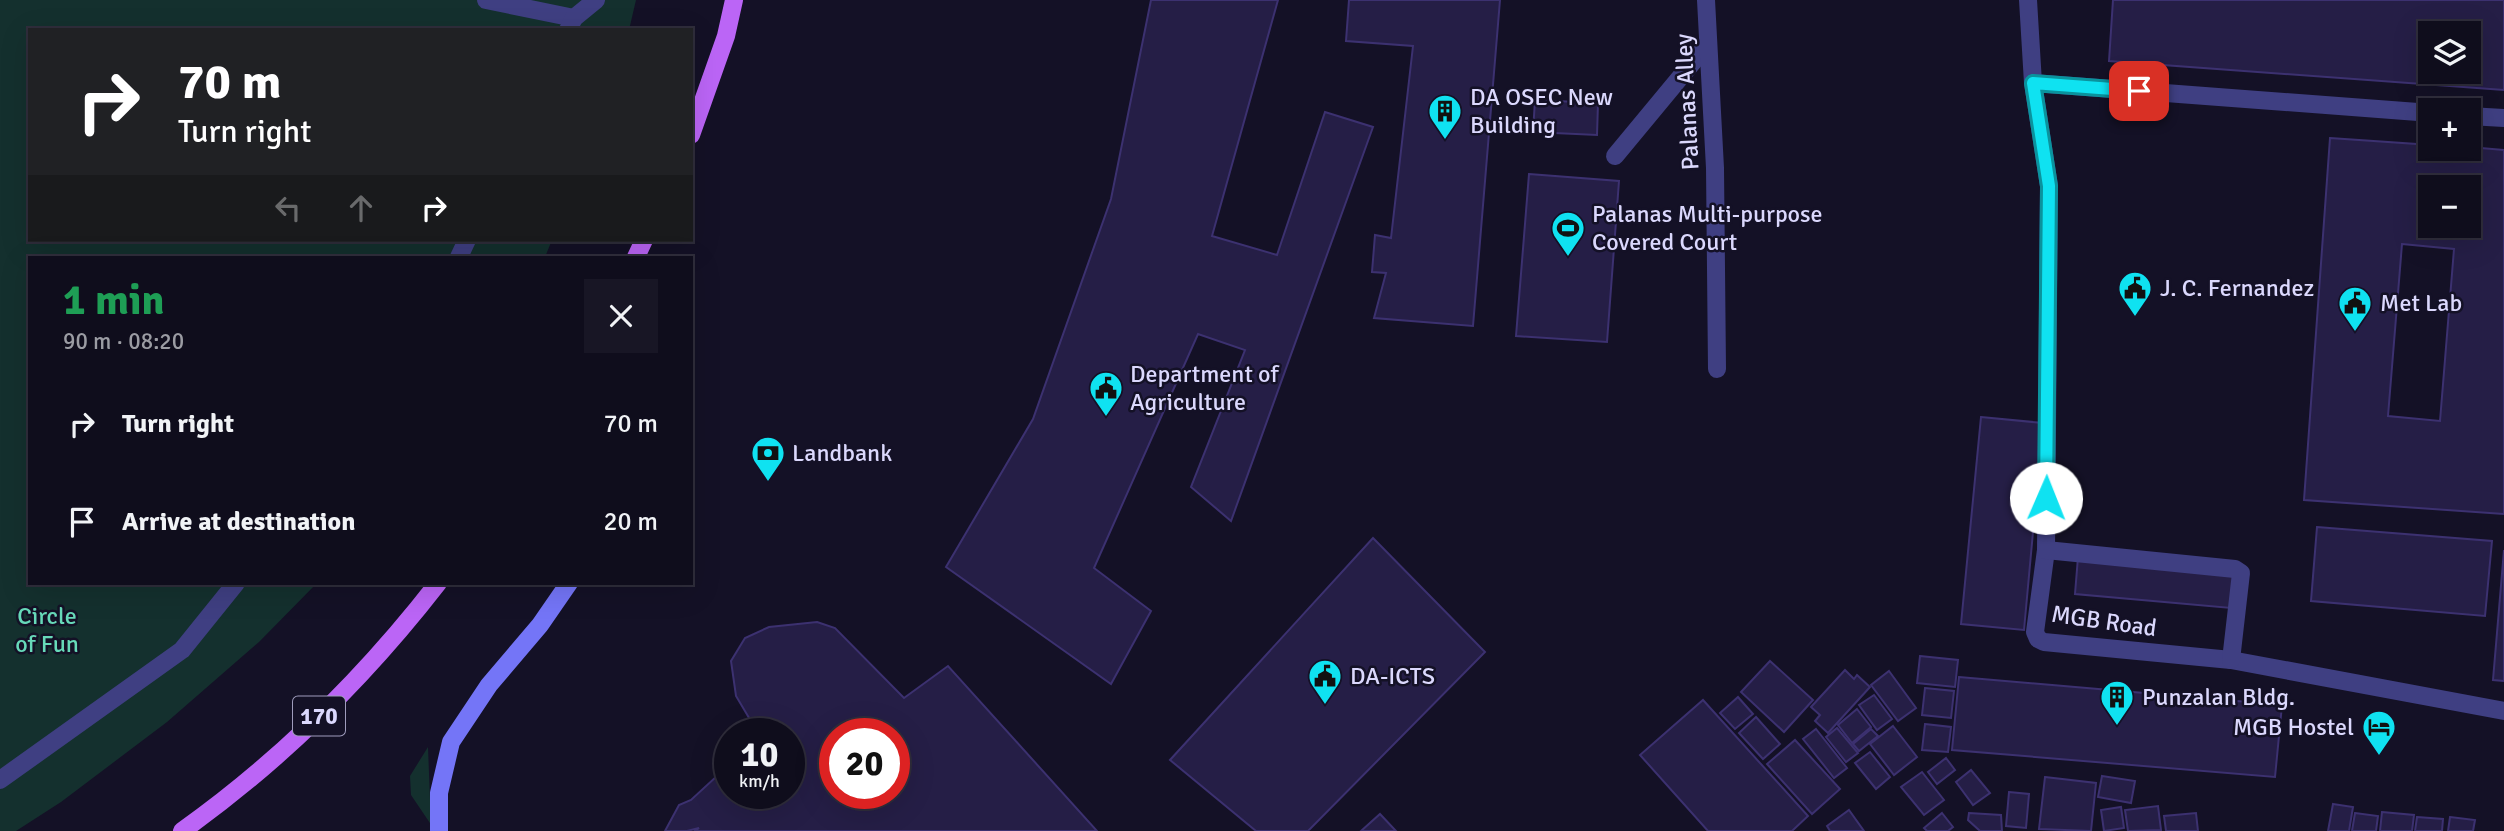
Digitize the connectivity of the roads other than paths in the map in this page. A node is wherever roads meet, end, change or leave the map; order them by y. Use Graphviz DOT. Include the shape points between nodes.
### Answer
graph roads {
  1 [pos="486,0"];
  2 [pos="596,0"];
  3 [pos="734,0"];
  4 [pos="1706,0"];
  5 [pos="2028,0"];
  6 [pos="571,24"];
  7 [pos="1707,45"];
  8 [pos="2033,83"];
  9 [pos="2418,112"];
  10 [pos="2481,117"];
  11 [pos="2504,118"];
  12 [pos="693,129"];
  13 [pos="1615,156"];
  14 [pos="1717,369"];
  15 [pos="2046,550"];
  16 [pos="234,585"];
  17 [pos="436,585"];
  18 [pos="568,585"];
  19 [pos="2231,660"];
  20 [pos="2504,711"];
  21 [pos="0,780"];
  22 [pos="182,831"];
  23 [pos="439,831"];
  1 -- 6 [label="street"];
  2 -- 6 [label="street"];
  3 -- 12 [label="main road"];
  4 -- 7 [label="street, Palanas Alley"];
  5 -- 8 [label="street, MGB Road"];
  7 -- 13 [label="street"];
  7 -- 14 [label="street, Palanas Alley" via="1715,168"];
  8 -- 9 [label="street"];
  8 -- 15 [label="street, MGB Road" via="2049,186"];
  10 -- 11 [label="street"];
  15 -- 19 [label="street" via="2235,569 2241,573"];
  15 -- 19 [label="street, MGB Road" via="2035,632 2038,639"];
  16 -- 21 [label="street" via="183,650"];
  17 -- 22 [label="main road, 170" via="351,684 286,748"];
  18 -- 23 [label="main road" via="489,685 452,742 439,793"];
  19 -- 20 [label="street, MGB Road"];
}
